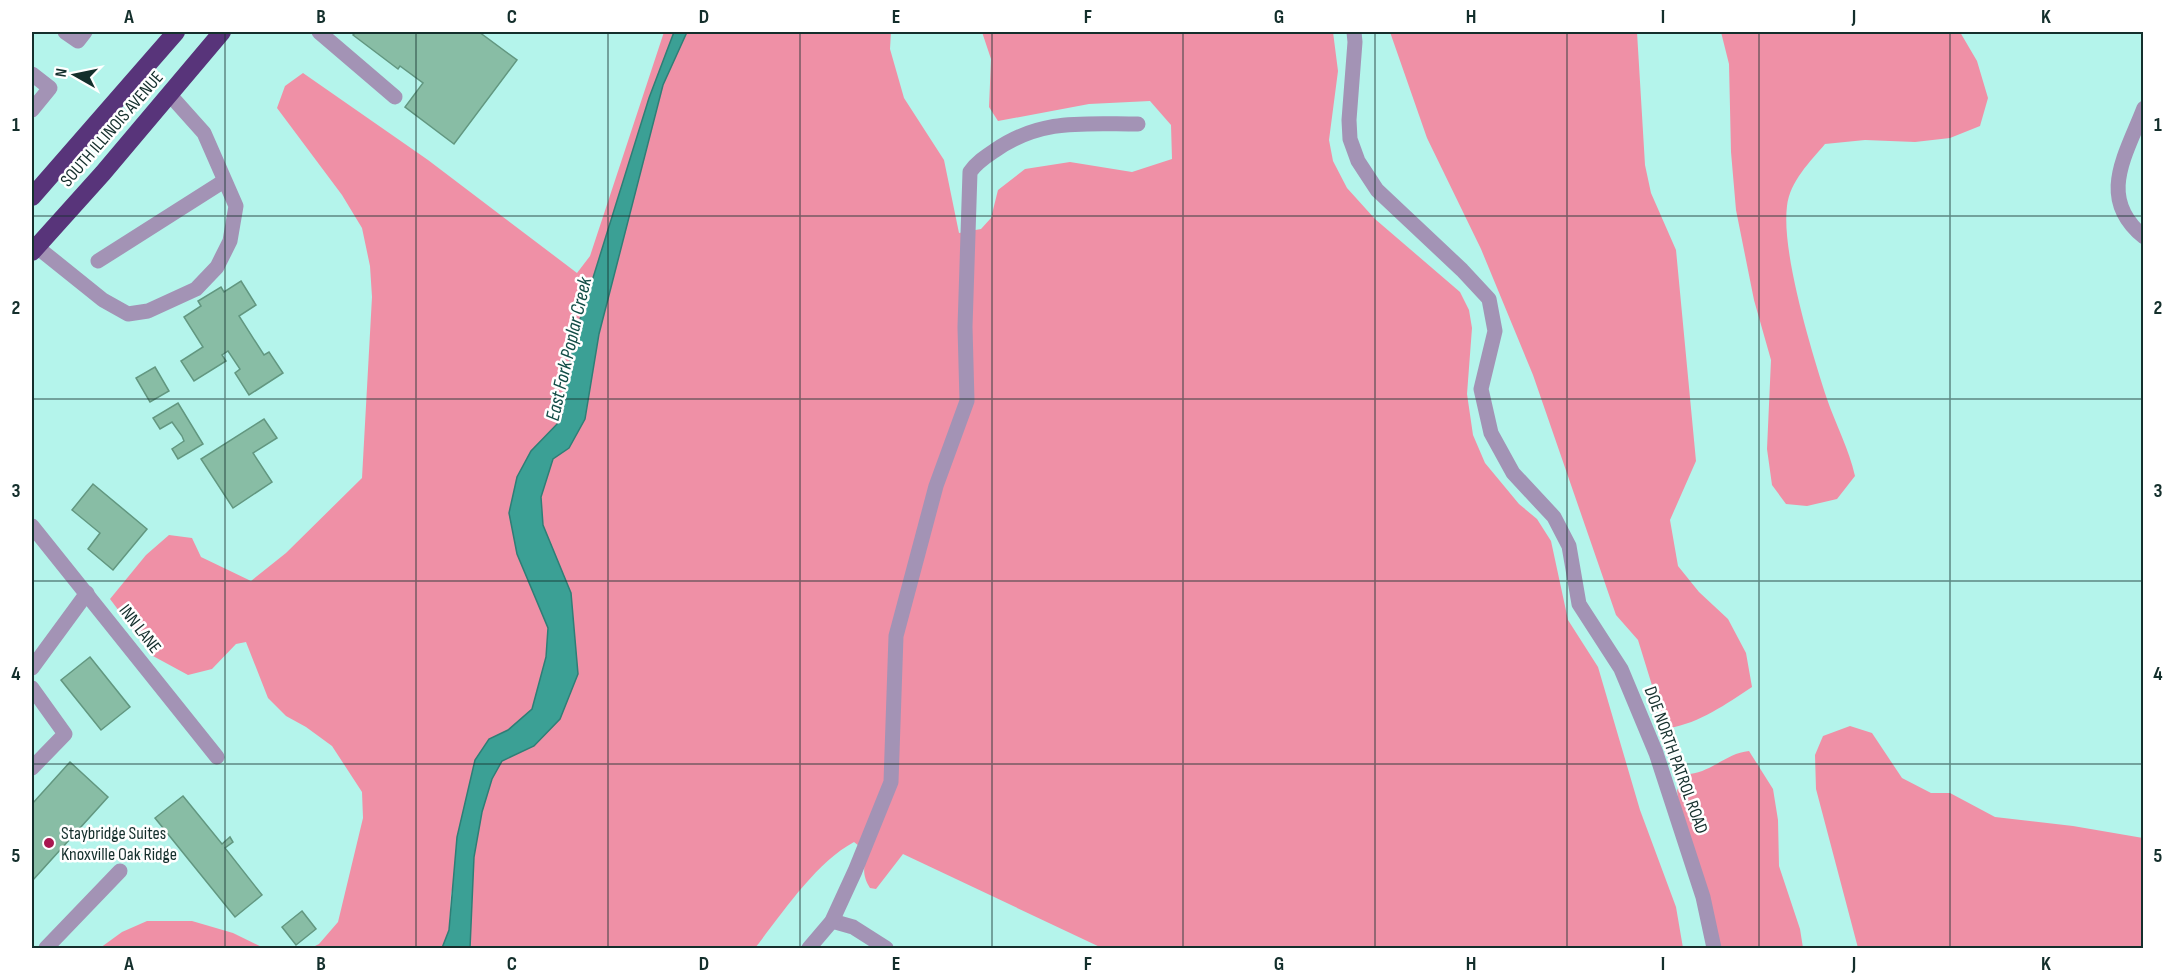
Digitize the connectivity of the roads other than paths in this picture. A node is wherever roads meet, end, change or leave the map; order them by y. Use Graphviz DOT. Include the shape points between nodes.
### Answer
graph roads {
  1 [pos="65,32"];
  2 [pos="85,32"];
  3 [pos="176,32"];
  4 [pos="222,32"];
  5 [pos="319,32"];
  6 [pos="1354,32"];
  7 [pos="32,74"];
  8 [pos="170,95"];
  9 [pos="395,98"];
  10 [pos="2144,108"];
  11 [pos="32,110"];
  12 [pos="1138,124"];
  13 [pos="224,181"];
  14 [pos="32,197"];
  15 [pos="2144,237"];
  16 [pos="33,247"];
  17 [pos="98,261"];
  18 [pos="32,526"];
  19 [pos="87,593"];
  20 [pos="32,668"];
  21 [pos="32,688"];
  22 [pos="217,757"];
  23 [pos="32,768"];
  24 [pos="120,871"];
  25 [pos="832,921"];
  26 [pos="46,948"];
  27 [pos="809,948"];
  28 [pos="886,948"];
  29 [pos="1714,948"];
  1 -- 2 [label="street" via="78,41"];
  3 -- 14 [label="highway, SOUTH ILLINOIS AVENUE"];
  4 -- 8 [label="highway, SOUTH ILLINOIS AVENUE"];
  5 -- 9 [label="street"];
  6 -- 29 [label="street, DOE NORTH PATROL ROAD" via="1350,139 1358,161 1377,190 1489,299 1495,331 1481,389 1491,433 1513,472 1554,517 1569,546 1579,604 1621,669 1656,753 1703,897"];
  7 -- 11 [label="street" via="50,88"];
  8 -- 13 [label="street" via="204,133"];
  8 -- 16 [label="highway, SOUTH ILLINOIS AVENUE"];
  10 -- 15 [label="street" via="2122,164 2116,192 2120,210"];
  12 -- 25 [label="street" via="1046,126 1015,138 974,165 970,172 967,401 936,486 896,636 891,782"];
  13 -- 16 [label="street" via="236,206 230,241 217,267 196,289 148,312 128,314 103,300"];
  13 -- 17 [label="street"];
  18 -- 19 [label="street, INN LANE"];
  19 -- 20 [label="street"];
  19 -- 22 [label="street, INN LANE"];
  21 -- 23 [label="street" via="64,734"];
  24 -- 26 [label="street"];
  25 -- 27 [label="street"];
  25 -- 28 [label="street" via="853,927"];
}
